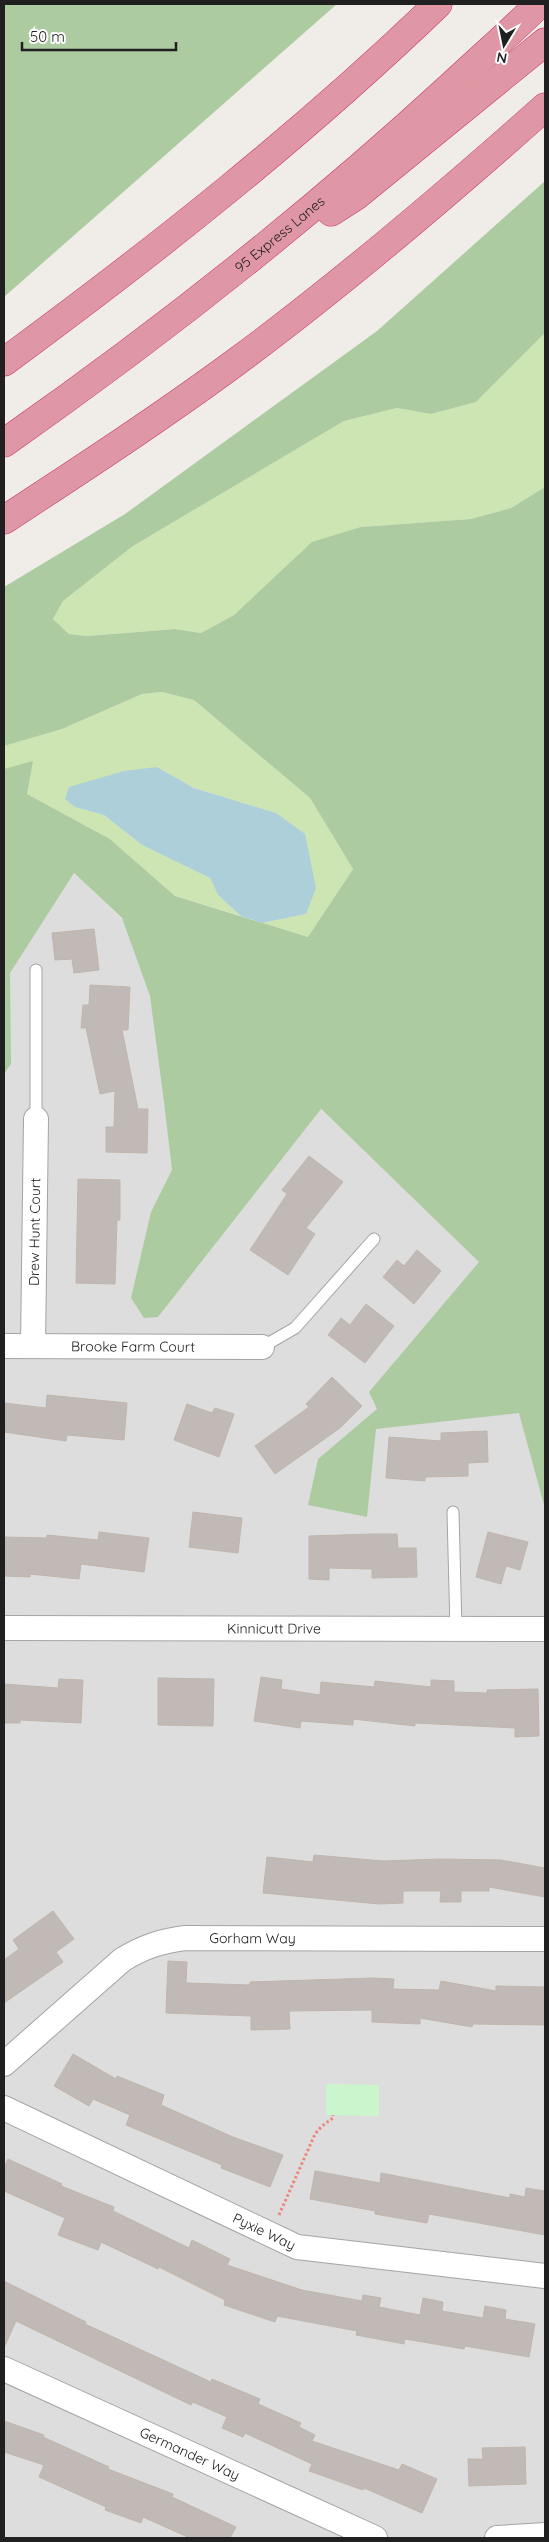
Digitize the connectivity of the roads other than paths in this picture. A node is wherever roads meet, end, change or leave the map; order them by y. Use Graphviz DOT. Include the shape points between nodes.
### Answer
graph roads {
  1 [pos="438,4"];
  2 [pos="539,4"];
  3 [pos="545,42"];
  4 [pos="545,107"];
  5 [pos="180,313"];
  6 [pos="4,362"];
  7 [pos="4,443"];
  8 [pos="4,520"];
  9 [pos="36,970"];
  10 [pos="36,1119"];
  11 [pos="374,1239"];
  12 [pos="4,1346"];
  13 [pos="33,1346"];
  14 [pos="262,1347"];
  15 [pos="453,1512"];
  16 [pos="4,1628"];
  17 [pos="545,1628"];
  18 [pos="456,1629"];
  19 [pos="545,1939"];
  20 [pos="4,2064"];
  21 [pos="4,2108"];
  22 [pos="545,2276"];
  23 [pos="4,2369"];
  24 [pos="545,2535"];
  25 [pos="375,2538"];
  26 [pos="497,2538"];
  1 -- 6 [label="highway" via="307,123 234,184"];
  2 -- 5 [label="highway, 95 Express Lanes" via="398,135 279,236"];
  3 -- 5 [label="highway" via="356,196"];
  4 -- 8 [label="highway" via="343,280 236,362 148,425"];
  5 -- 7 [label="highway, 95 Express Lanes"];
  9 -- 10 [label="lane"];
  10 -- 13 [label="street, Drew Hunt Court"];
  11 -- 14 [label="lane" via="295,1328"];
  12 -- 13 [label="street, Brooke Farm Court"];
  13 -- 14 [label="street, Brooke Farm Court"];
  15 -- 18 [label="lane"];
  16 -- 18 [label="street, Kinnicutt Drive"];
  17 -- 18 [label="street, Kinnicutt Drive"];
  19 -- 20 [label="street, Gorham Way" via="185,1938 162,1941 141,1948 122,1960"];
  21 -- 22 [label="street, Pyxie Way" via="305,2249"];
  23 -- 25 [label="street, Germander Way"];
  24 -- 26 [label="street"];
}
